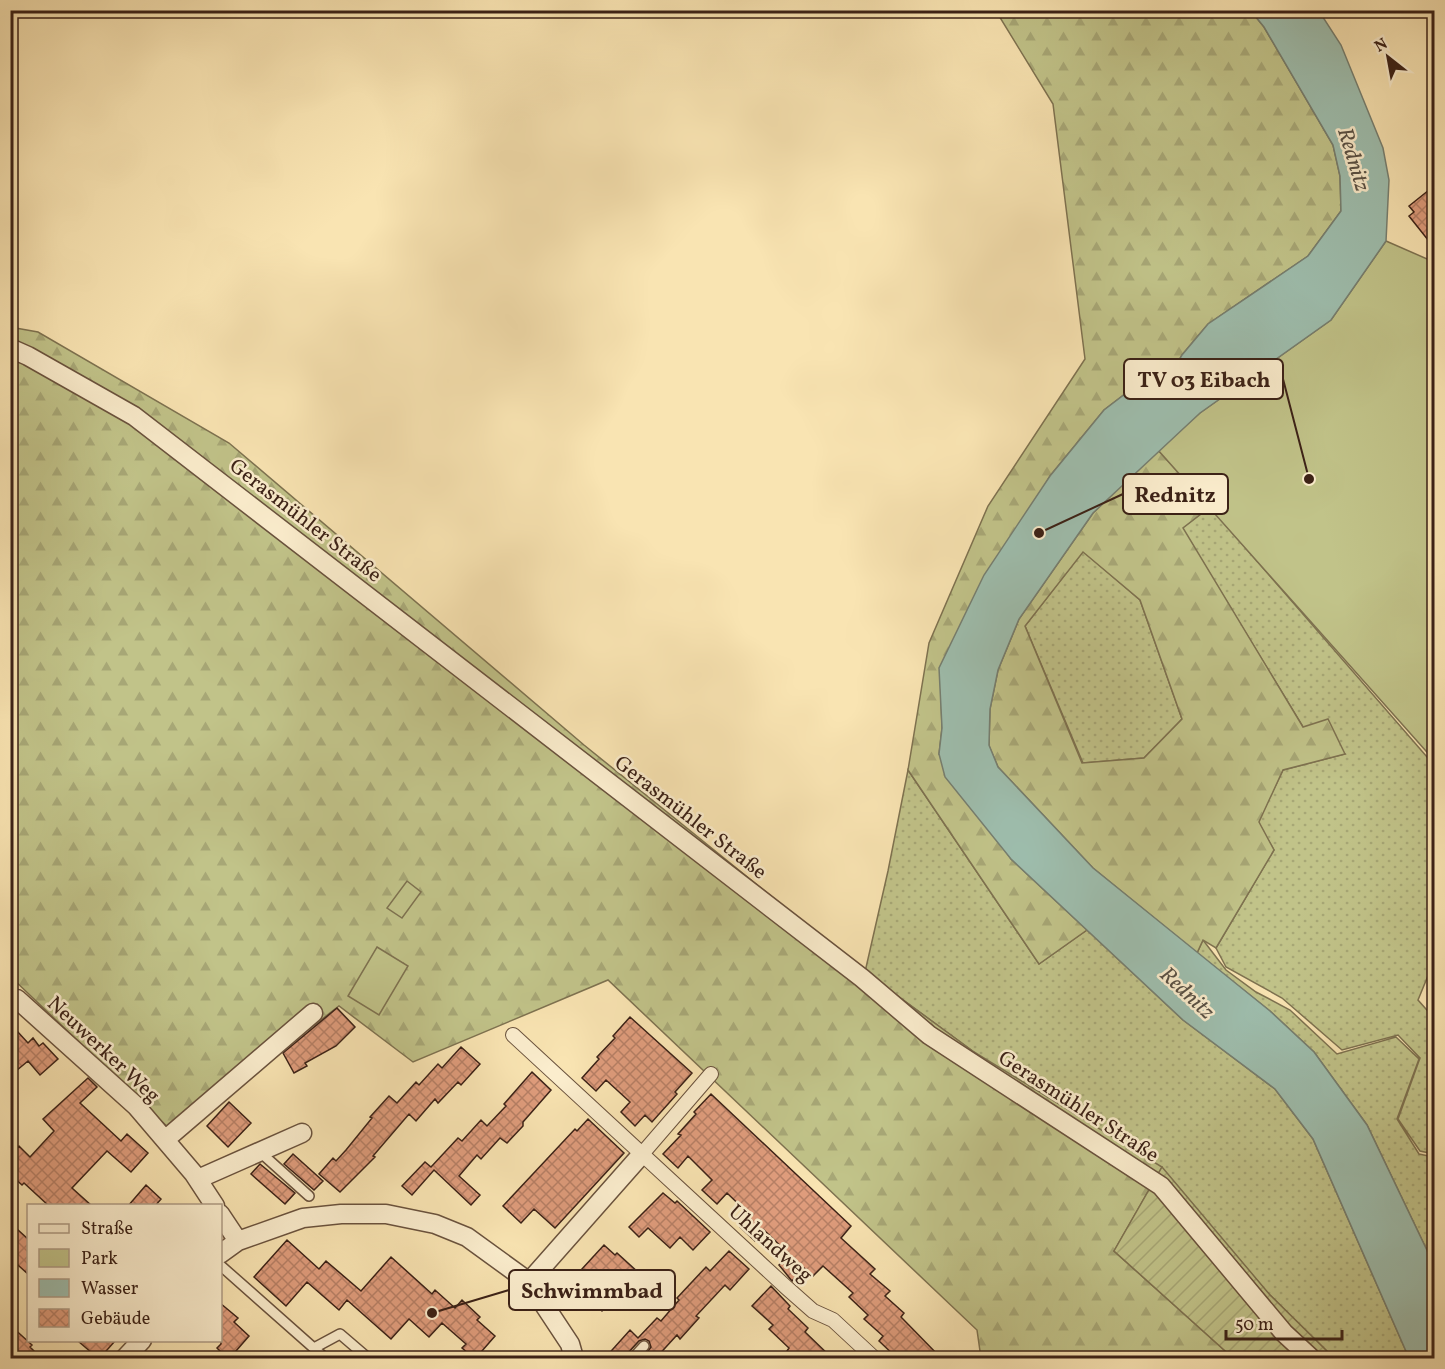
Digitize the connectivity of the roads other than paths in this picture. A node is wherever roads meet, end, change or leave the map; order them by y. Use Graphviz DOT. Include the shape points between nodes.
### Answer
graph roads {
  1 [pos="10,348"];
  2 [pos="10,1006"];
  3 [pos="313,1013"];
  4 [pos="513,1035"];
  5 [pos="711,1074"];
  6 [pos="302,1133"];
  7 [pos="166,1139"];
  8 [pos="260,1152"];
  9 [pos="642,1154"];
  10 [pos="198,1179"];
  11 [pos="309,1197"];
  12 [pos="214,1204"];
  13 [pos="222,1217"];
  14 [pos="238,1241"];
  15 [pos="222,1253"];
  16 [pos="222,1266"];
  17 [pos="529,1282"];
  18 [pos="141,1342"];
  19 [pos="644,1346"];
  20 [pos="314,1348"];
  21 [pos="125,1359"];
  22 [pos="325,1359"];
  23 [pos="368,1359"];
  24 [pos="574,1359"];
  25 [pos="633,1359"];
  26 [pos="874,1359"];
  27 [pos="1311,1359"];
  1 -- 27 [label="street, Gerasmühler Straße" via="134,416 862,978 929,1035 1161,1186 1284,1333"];
  2 -- 7 [label="street, Neuwerker Weg" via="17,999 136,1106"];
  3 -- 7 [label="street"];
  4 -- 9 [label="street, Uhlandweg"];
  5 -- 9 [label="street"];
  6 -- 8 [label="street"];
  7 -- 10 [label="street, Neuwerker Weg"];
  8 -- 10 [label="street"];
  8 -- 11 [label="lane"];
  9 -- 17 [label="street"];
  9 -- 26 [label="street, Uhlandweg" via="813,1311 833,1320"];
  10 -- 12 [label="street, Neuwerker Weg"];
  13 -- 14 [label="street"];
  14 -- 15 [label="street"];
  14 -- 17 [label="street" via="303,1218 386,1214 435,1224 467,1237"];
  16 -- 20 [label="lane"];
  17 -- 24 [label="street" via="570,1344"];
  18 -- 21 [label="street"];
  19 -- 25 [label="lane"];
  20 -- 22 [label="lane"];
  20 -- 23 [label="lane" via="340,1334"];
}
